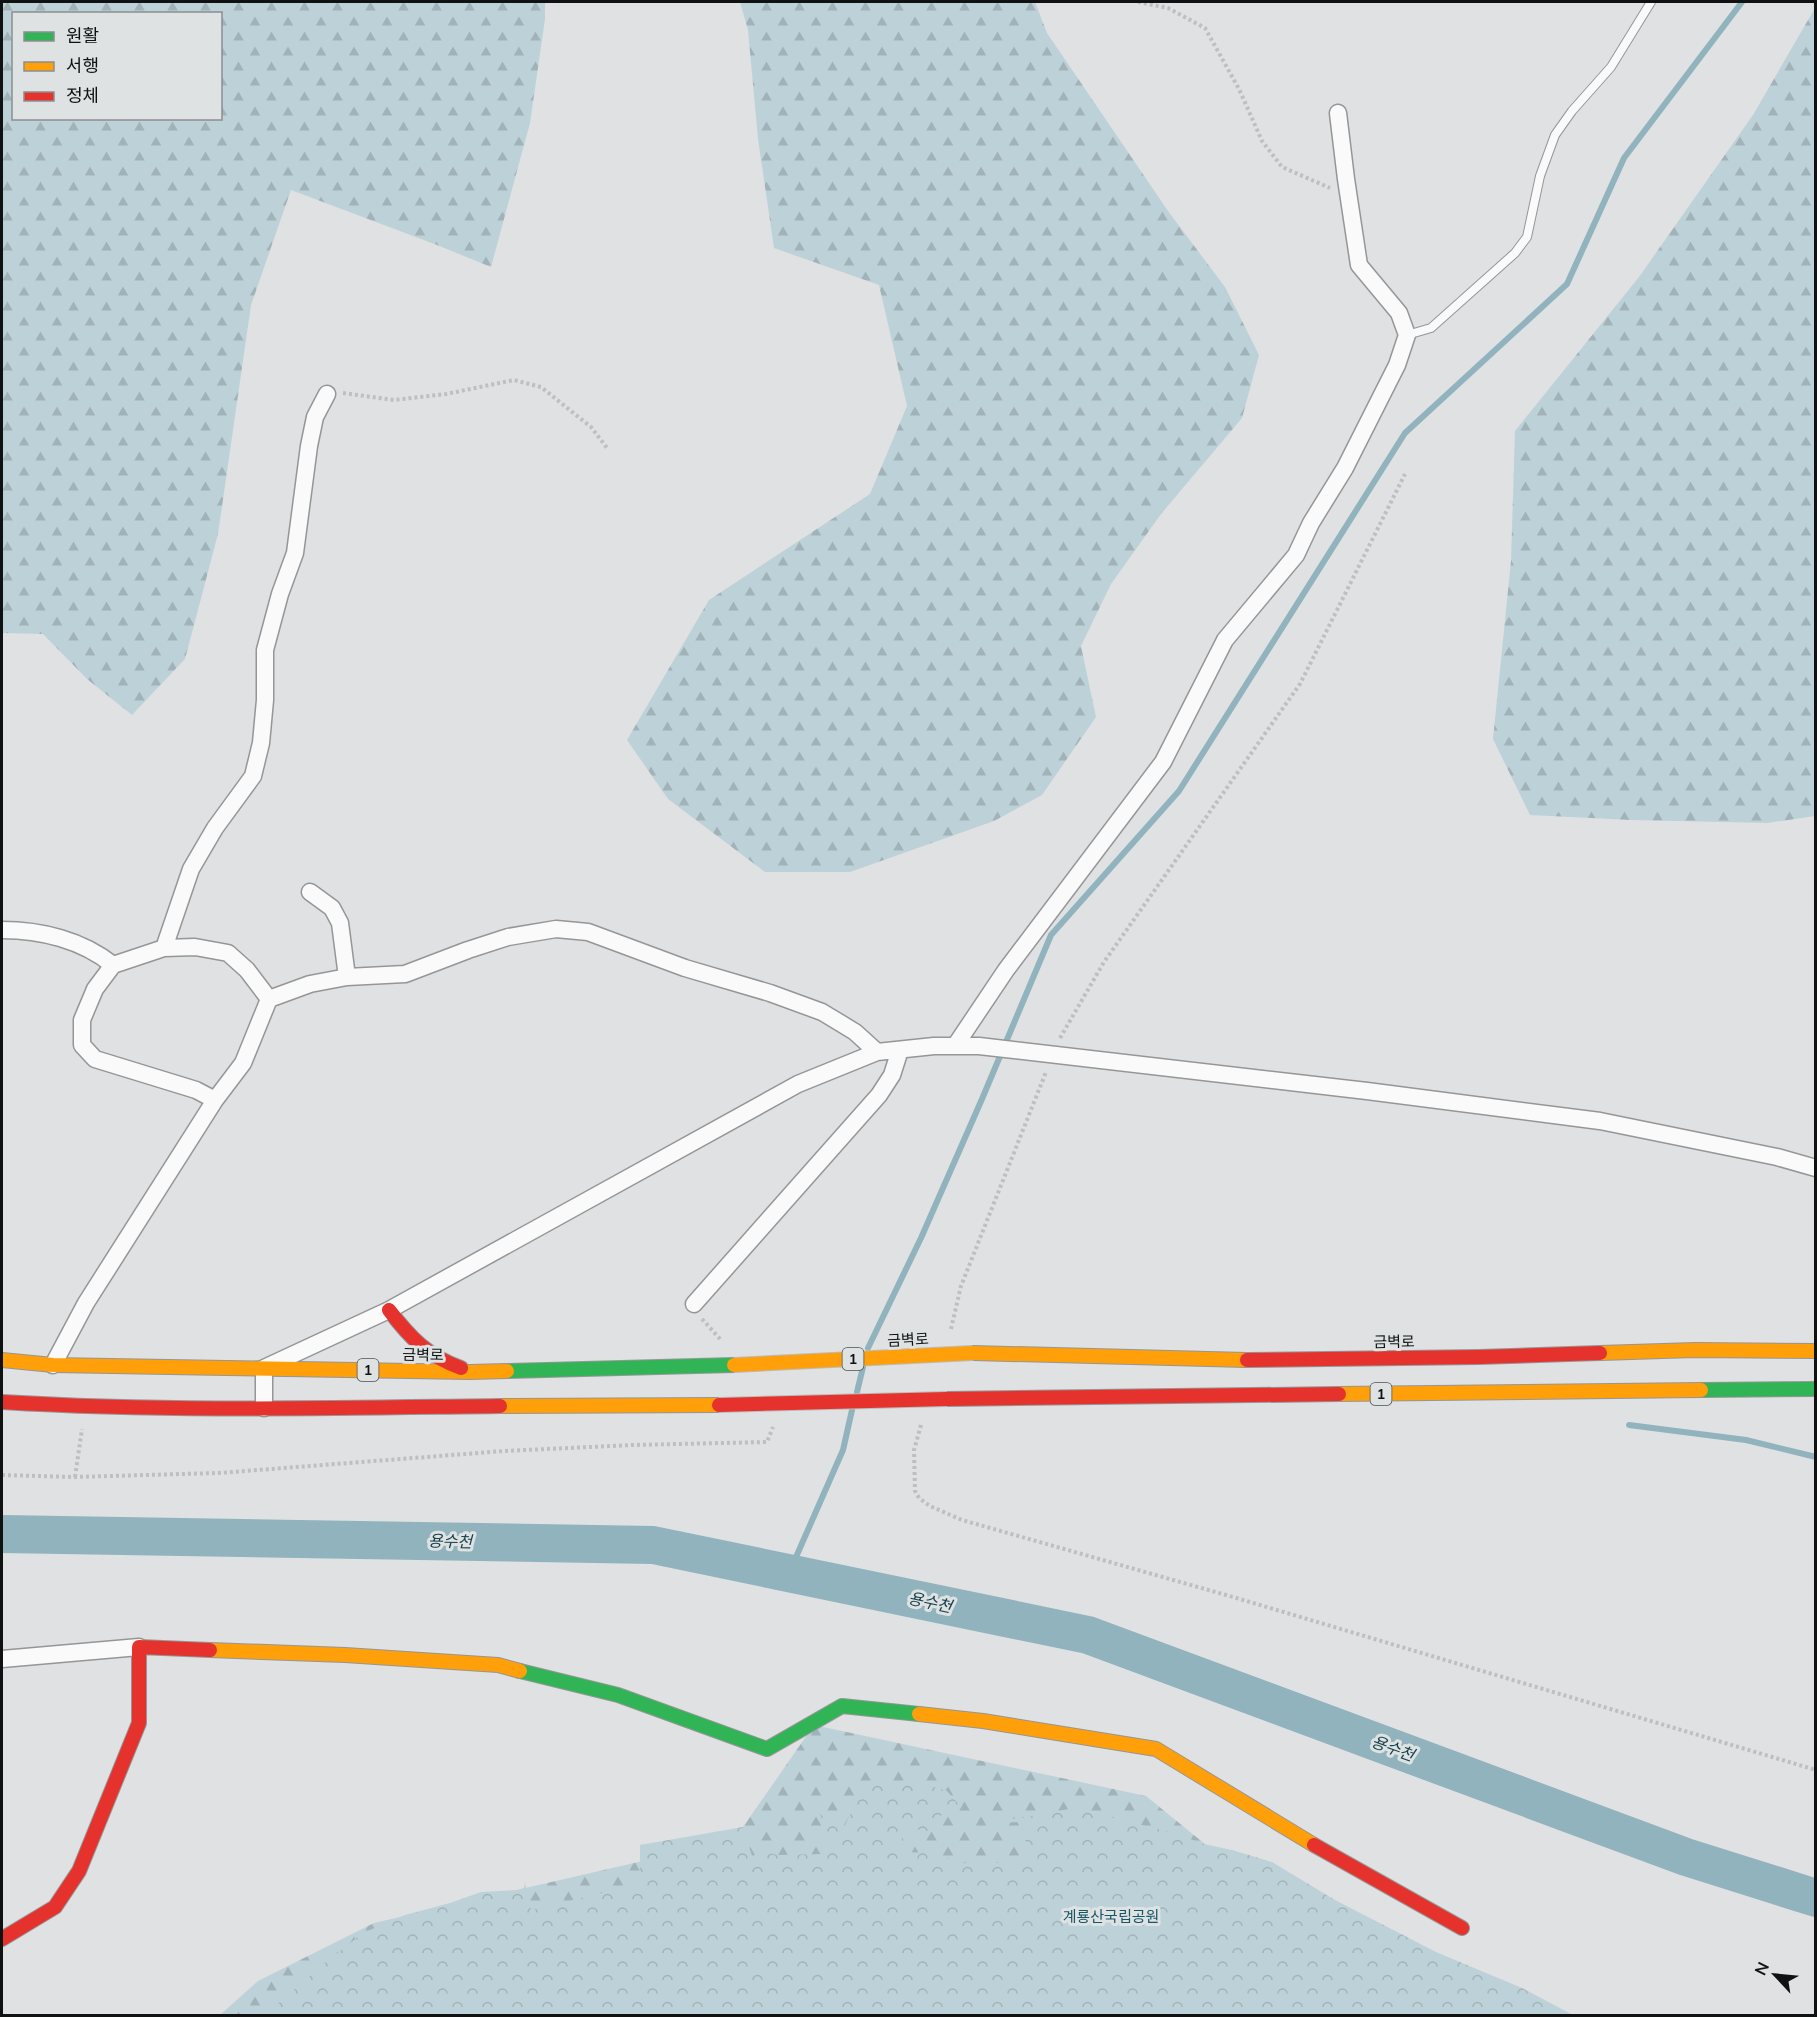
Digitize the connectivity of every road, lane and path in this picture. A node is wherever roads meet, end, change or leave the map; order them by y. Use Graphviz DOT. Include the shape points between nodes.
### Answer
graph roads {
  1 [pos="1138,2"];
  2 [pos="1652,2"];
  3 [pos="1338,113"];
  4 [pos="1348,194"];
  5 [pos="1407,335"];
  6 [pos="327,394"];
  7 [pos="608,448"];
  8 [pos="1405,474"];
  9 [pos="310,892"];
  10 [pos="2,930"];
  11 [pos="164,948"];
  12 [pos="113,965"];
  13 [pos="347,977"];
  14 [pos="269,999"];
  15 [pos="955,1046"];
  16 [pos="900,1050"];
  17 [pos="877,1052"];
  18 [pos="1047,1054"];
  19 [pos="215,1100"];
  20 [pos="1815,1168"];
  21 [pos="694,1304"];
  22 [pos="389,1310"];
  23 [pos="950,1334"];
  24 [pos="728,1343"];
  25 [pos="1815,1352"];
  26 [pos="2,1360"];
  27 [pos="52,1365"];
  28 [pos="264,1368"];
  29 [pos="470,1372"];
  30 [pos="1815,1389"];
  31 [pos="2,1402"];
  32 [pos="264,1408"];
  33 [pos="924,1418"];
  34 [pos="775,1420"];
  35 [pos="83,1423"];
  36 [pos="2,1475"];
  37 [pos="75,1477"];
  38 [pos="139,1647"];
  39 [pos="2,1659"];
  40 [pos="1815,1770"];
  41 [pos="1462,1928"];
  42 [pos="2,1939"];
  1 -- 4 [label="path" via="1168,8 1205,28 1262,141 1282,167"];
  2 -- 5 [label="lane" via="1611,67 1555,135 1540,176 1527,237 1515,253 1431,328"];
  3 -- 4 [label="street"];
  4 -- 5 [label="street" via="1359,265 1399,313"];
  5 -- 15 [label="street" via="1397,365 1296,555 1225,640 1163,762 1006,970"];
  6 -- 7 [label="path" via="348,392 394,400 514,380 541,387 591,427"];
  6 -- 11 [label="street" via="315,417 309,446 295,553 279,594 265,650 261,743 252,776 191,869"];
  8 -- 18 [label="path" via="1300,684 1104,962"];
  9 -- 13 [label="street" via="332,908 340,923"];
  10 -- 12 [label="street" via="70,940"];
  11 -- 12 [label="street"];
  11 -- 14 [label="street" via="228,953"];
  12 -- 19 [label="street" via="95,989 82,1020 82,1045 95,1059 196,1090"];
  13 -- 14 [label="street" via="310,984"];
  13 -- 17 [label="street" via="405,974 508,937 556,929 588,932 822,1012 855,1032"];
  14 -- 19 [label="street" via="243,1063"];
  15 -- 16 [label="street"];
  15 -- 18 [label="street"];
  16 -- 17 [label="street"];
  16 -- 21 [label="street" via="892,1075 879,1095"];
  17 -- 22 [label="street" via="798,1083"];
  18 -- 20 [label="street" via="1600,1121"];
  18 -- 23 [label="path" via="1042,1083 961,1286"];
  19 -- 27 [label="street" via="86,1303"];
  21 -- 24 [label="path" via="719,1339"];
  22 -- 28 [label="street"];
  22 -- 29 [label="main road" via="409,1336 436,1358"];
  25 -- 29 [label="main road, 금벽로 / 1, bridge" via="1695,1350 1272,1359 973,1353"];
  26 -- 27 [label="main road, 금벽로 / 1"];
  27 -- 28 [label="main road, 금벽로 / 1"];
  28 -- 29 [label="main road, 금벽로 / 1"];
  28 -- 32 [label="street"];
  30 -- 32 [label="main road, 1, bridge"];
  31 -- 32 [label="main road, 1"];
  33 -- 40 [label="path" via="914,1449 915,1491 930,1506 962,1520"];
  34 -- 37 [label="path" via="766,1442 504,1451 219,1473"];
  35 -- 37 [label="path"];
  36 -- 37 [label="path"];
  38 -- 39 [label="street"];
  38 -- 41 [label="main road" via="498,1665 618,1695 767,1749 842,1706 983,1721 1156,1749 1345,1864"];
  38 -- 42 [label="main road" via="139,1723 79,1871 55,1907"];
}
